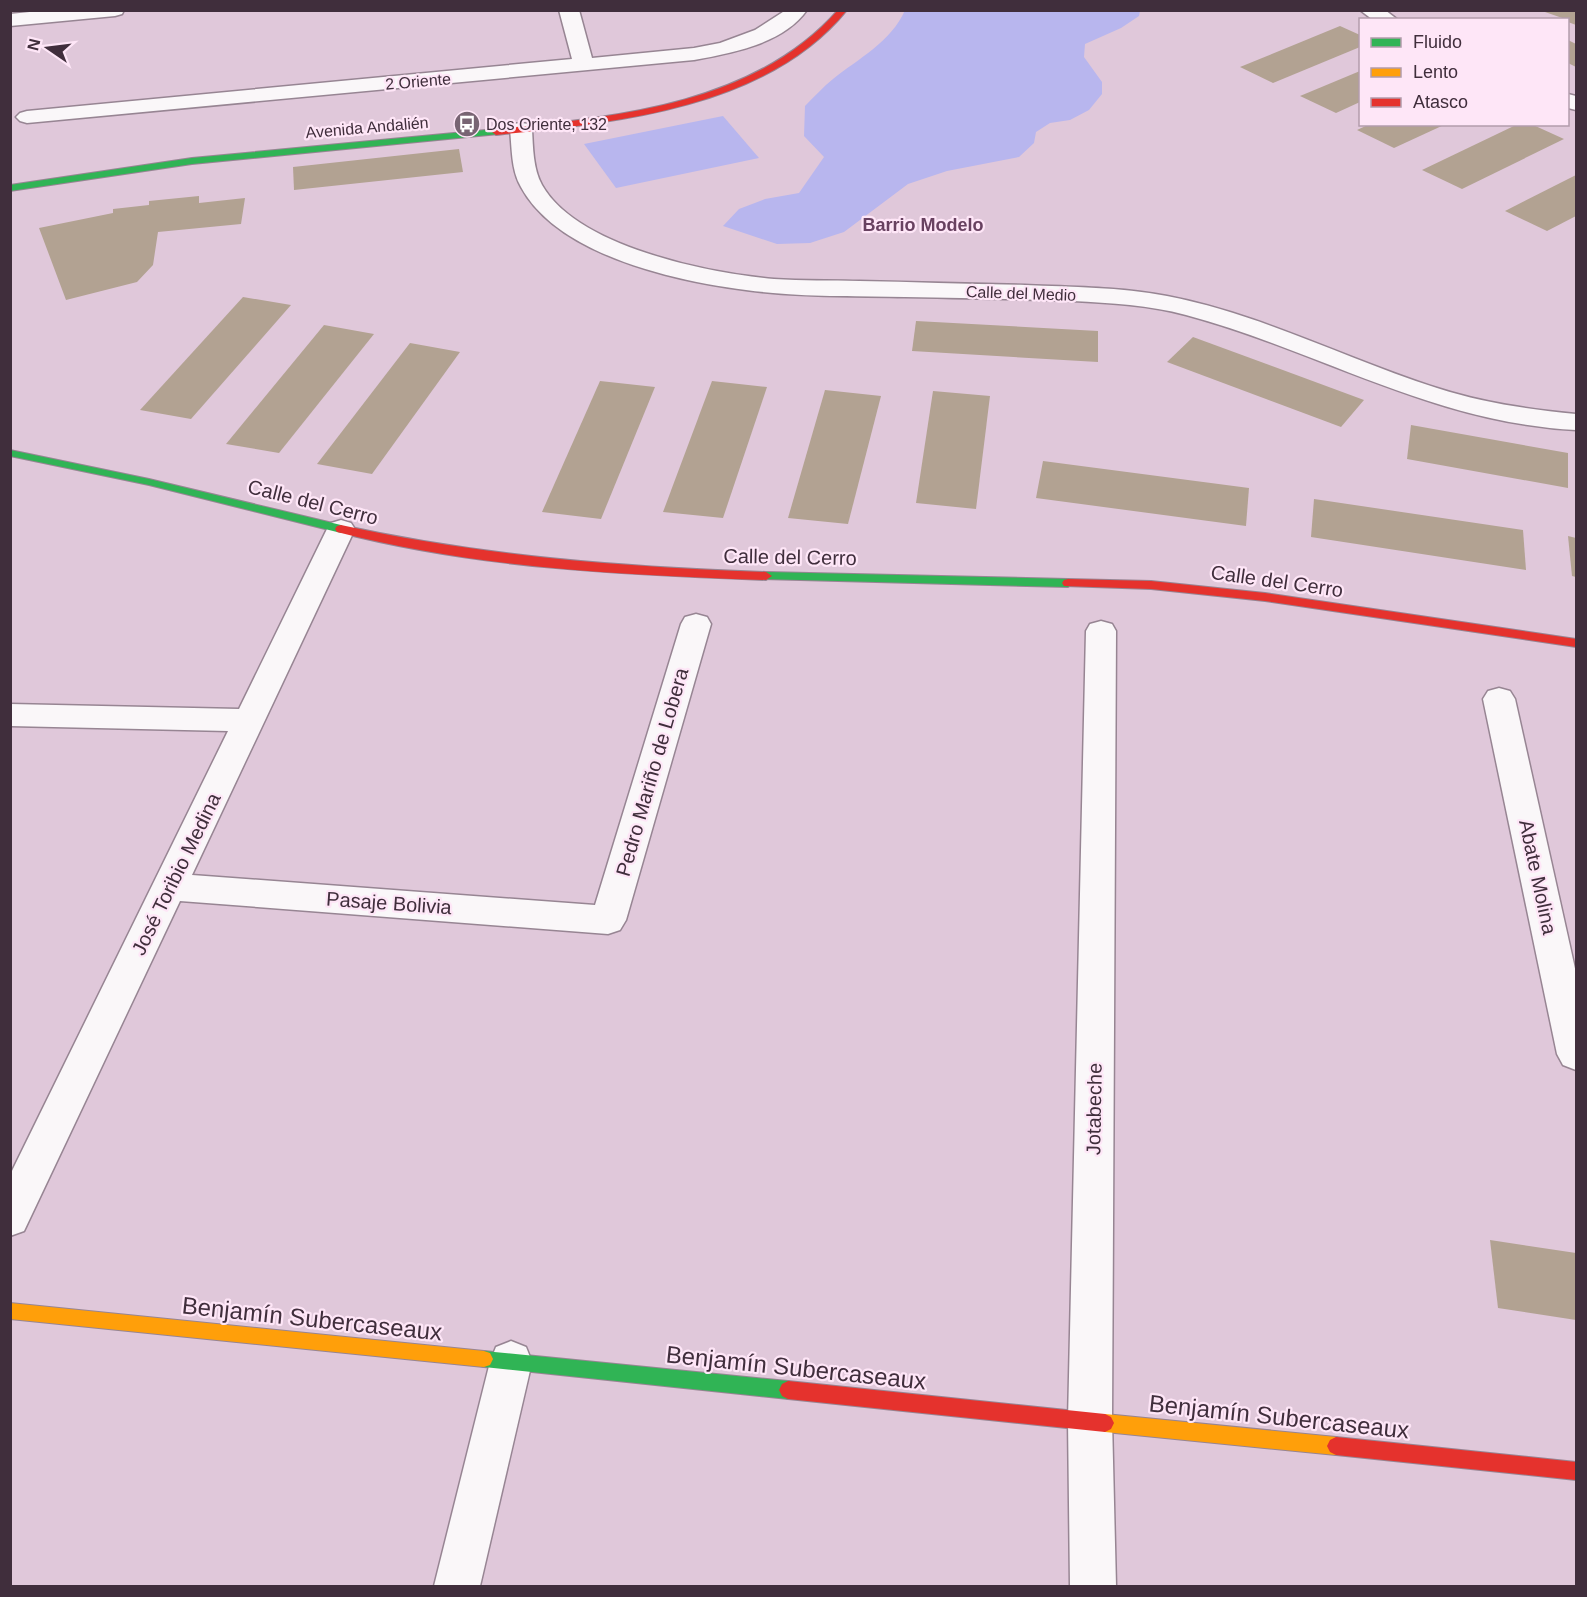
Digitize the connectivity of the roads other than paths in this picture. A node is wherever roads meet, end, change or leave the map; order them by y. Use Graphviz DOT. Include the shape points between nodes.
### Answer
graph roads {
  1 [pos="115,10"];
  2 [pos="569,10"];
  3 [pos="798,10"];
  4 [pos="843,10"];
  5 [pos="1369,10"];
  6 [pos="1385,18"];
  7 [pos="10,20"];
  8 [pos="584,66"];
  9 [pos="27,117"];
  10 [pos="522,129"];
  11 [pos="10,188"];
  12 [pos="1576,422"];
  13 [pos="10,453"];
  14 [pos="341,529"];
  15 [pos="696,624"];
  16 [pos="1101,631"];
  17 [pos="1576,643"];
  18 [pos="1498,699"];
  19 [pos="10,715"];
  20 [pos="249,720"];
  21 [pos="170,887"];
  22 [pos="608,920"];
  23 [pos="1576,1054"];
  24 [pos="10,1218"];
  25 [pos="10,1311"];
  26 [pos="511,1362"];
  27 [pos="1090,1420"];
  28 [pos="1576,1471"];
  29 [pos="457,1587"];
  30 [pos="1093,1587"];
  1 -- 7 [label="street"];
  2 -- 8 [label="street"];
  3 -- 8 [label="street, 2 Oriente" via="774,29 731,47"];
  4 -- 10 [label="street, Avenida Andalién" via="826,29 790,55 722,89 628,115"];
  5 -- 6 [label="street"];
  8 -- 9 [label="street, 2 Oriente"];
  10 -- 11 [label="street, Avenida Andalién" via="192,161"];
  10 -- 12 [label="street, Calle del Medio" via="525,171 550,209 590,237 672,269 774,286 1094,295 1162,303 1244,326 1452,403 1516,418"];
  13 -- 14 [label="street, Calle del Cerro"];
  14 -- 17 [label="street, Calle del Cerro" via="478,557 598,570 1161,586 1265,597"];
  14 -- 20 [label="street, José Toribio Medina"];
  15 -- 22 [label="street, Pedro Mariño de Lobera"];
  16 -- 27 [label="street, Jotabeche"];
  18 -- 23 [label="street, Abate Molina"];
  19 -- 20 [label="street"];
  20 -- 21 [label="street, José Toribio Medina"];
  21 -- 22 [label="street, Pasaje Bolivia"];
  21 -- 24 [label="street, José Toribio Medina"];
  25 -- 26 [label="street, Benjamín Subercaseaux"];
  26 -- 27 [label="street, Benjamín Subercaseaux"];
  26 -- 29 [label="street"];
  27 -- 28 [label="street, Benjamín Subercaseaux"];
  27 -- 30 [label="street, Jotabeche"];
}
